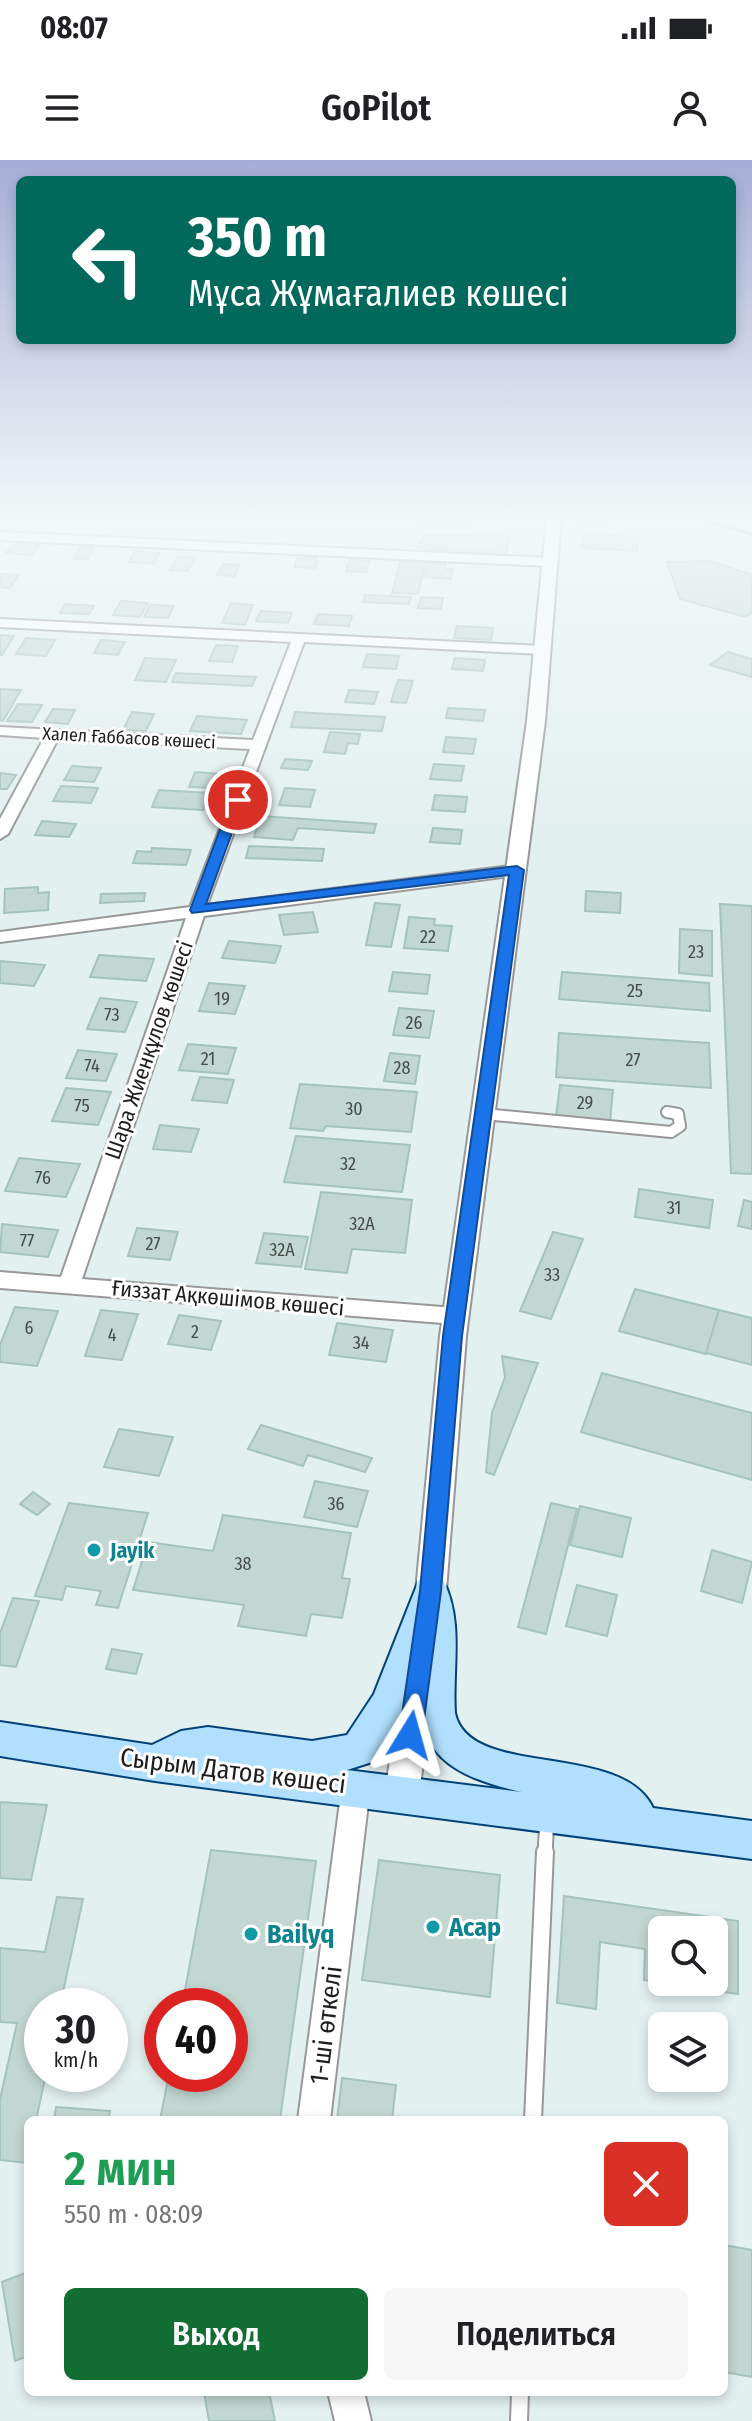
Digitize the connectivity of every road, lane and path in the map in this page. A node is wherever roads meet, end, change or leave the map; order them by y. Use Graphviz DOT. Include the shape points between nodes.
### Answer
graph roads {
  1 [pos="0,623"];
  2 [pos="543,623"];
  3 [pos="300,636"];
  4 [pos="541,650"];
  5 [pos="0,731"];
  6 [pos="53,734"];
  7 [pos="258,745"];
  8 [pos="0,834"];
  9 [pos="517,870"];
  10 [pos="197,910"];
  11 [pos="0,937"];
  12 [pos="667,1112"];
  13 [pos="484,1114"];
  14 [pos="0,1280"];
  15 [pos="69,1286"];
  16 [pos="455,1316"];
  17 [pos="431,1591"];
  18 [pos="0,1739"];
  19 [pos="155,1763"];
  20 [pos="356,1787"];
  21 [pos="402,1793"];
  22 [pos="547,1815"];
  23 [pos="641,1826"];
  24 [pos="752,1840"];
  25 [pos="315,2116"];
  26 [pos="533,2116"];
  27 [pos="347,2396"];
  28 [pos="520,2396"];
  29 [pos="353,2421"];
  30 [pos="519,2421"];
  1 -- 3 [label="street"];
  2 -- 4 [label="street"];
  3 -- 4 [label="street"];
  3 -- 7 [label="street, Шара Жиенқұлов көшесі"];
  4 -- 9 [label="street"];
  5 -- 6 [label="street, Халел Ғаббасов көшесі"];
  6 -- 7 [label="street, Халел Ғаббасов көшесі"];
  6 -- 8 [label="street"];
  7 -- 10 [label="street, Шара Жиенқұлов көшесі"];
  9 -- 10 [label="street"];
  9 -- 13 [label="street"];
  10 -- 11 [label="street"];
  10 -- 15 [label="street, Шара Жиенқұлов көшесі"];
  12 -- 13 [label="lane" via="678,1114 680,1126 671,1132"];
  13 -- 16 [label="street"];
  14 -- 15 [label="street, Ғиззат Ақкөшімов көшесi"];
  15 -- 16 [label="street, Ғиззат Ақкөшімов көшесi"];
  16 -- 17 [label="street"];
  17 -- 19 [label="main road" via="390,1702 359,1750 312,1759 208,1744 181,1748"];
  17 -- 21 [label="street"];
  17 -- 23 [label="main road" via="439,1643 436,1700 441,1730 460,1750 492,1765 617,1794 631,1804"];
  18 -- 19 [label="main road, Сырым Датов көшесі"];
  19 -- 20 [label="main road, Сырым Датов көшесі"];
  20 -- 21 [label="main road, Сырым Датов көшесі"];
  20 -- 25 [label="street, 1-ші өткелі"];
  21 -- 22 [label="main road, Сырым Датов көшесі"];
  22 -- 23 [label="main road, Сырым Датов көшесі"];
  22 -- 26 [label="lane"];
  23 -- 24 [label="main road, Сырым Датов көшесі"];
  27 -- 29 [label="street"];
  28 -- 30 [label="lane"];
}
